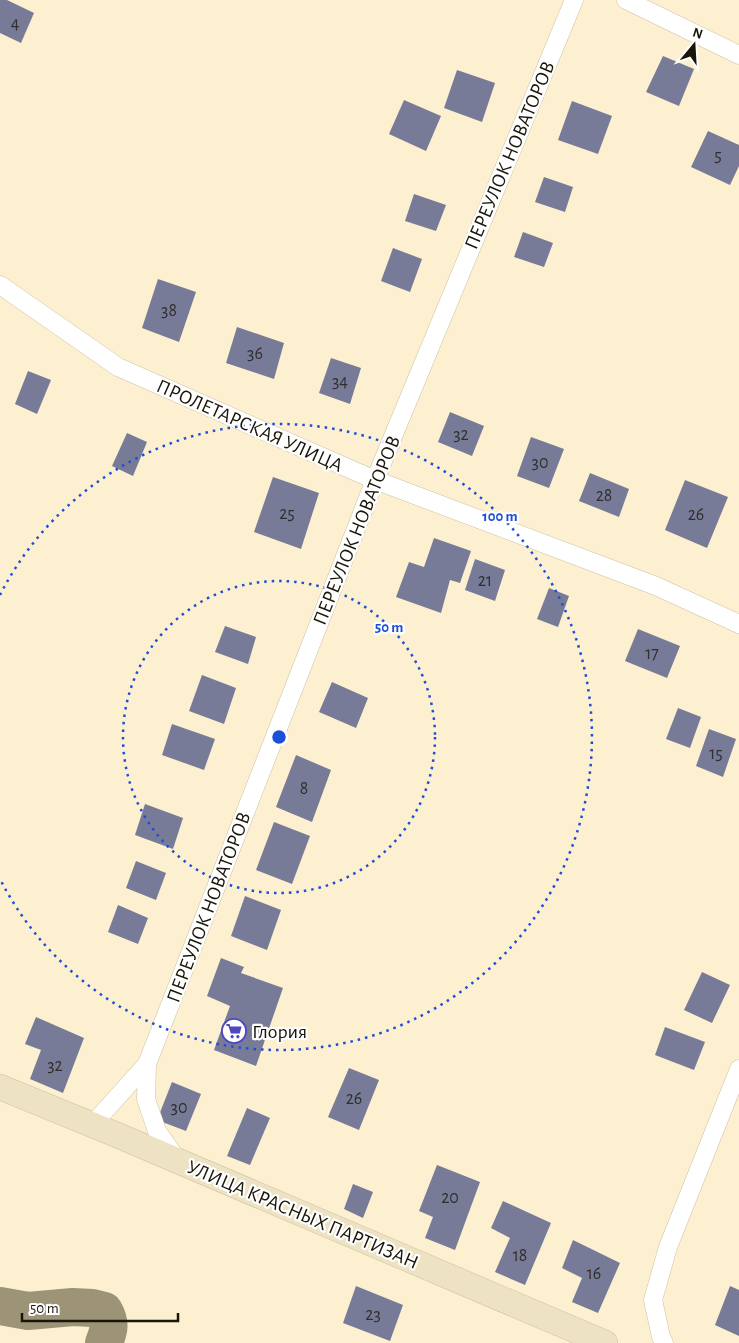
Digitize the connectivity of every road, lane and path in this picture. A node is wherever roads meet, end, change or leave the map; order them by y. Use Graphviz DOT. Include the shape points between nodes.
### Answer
graph roads {
  1 [pos="574,0"];
  2 [pos="626,0"];
  3 [pos="739,55"];
  4 [pos="0,285"];
  5 [pos="375,480"];
  6 [pos="739,624"];
  7 [pos="147,1064"];
  8 [pos="739,1069"];
  9 [pos="0,1088"];
  10 [pos="92,1125"];
  11 [pos="178,1161"];
  12 [pos="605,1343"];
  13 [pos="664,1343"];
  1 -- 5 [label="street, ПЕРЕУЛОК НОВАТОРОВ"];
  2 -- 3 [label="street"];
  4 -- 5 [label="street, ПРОЛЕТАРСКАЯ УЛИЦА" via="118,367"];
  5 -- 6 [label="street, ПРОЛЕТАРСКАЯ УЛИЦА" via="656,586"];
  5 -- 7 [label="street, ПЕРЕУЛОК НОВАТОРОВ"];
  7 -- 10 [label="street"];
  7 -- 11 [label="street" via="146,1099 157,1131"];
  8 -- 13 [label="street" via="668,1247 652,1300"];
  9 -- 10 [label="street, УЛИЦА КРАСНЫХ ПАРТИЗАН"];
  10 -- 11 [label="street, УЛИЦА КРАСНЫХ ПАРТИЗАН"];
  11 -- 12 [label="street, УЛИЦА КРАСНЫХ ПАРТИЗАН"];
}
